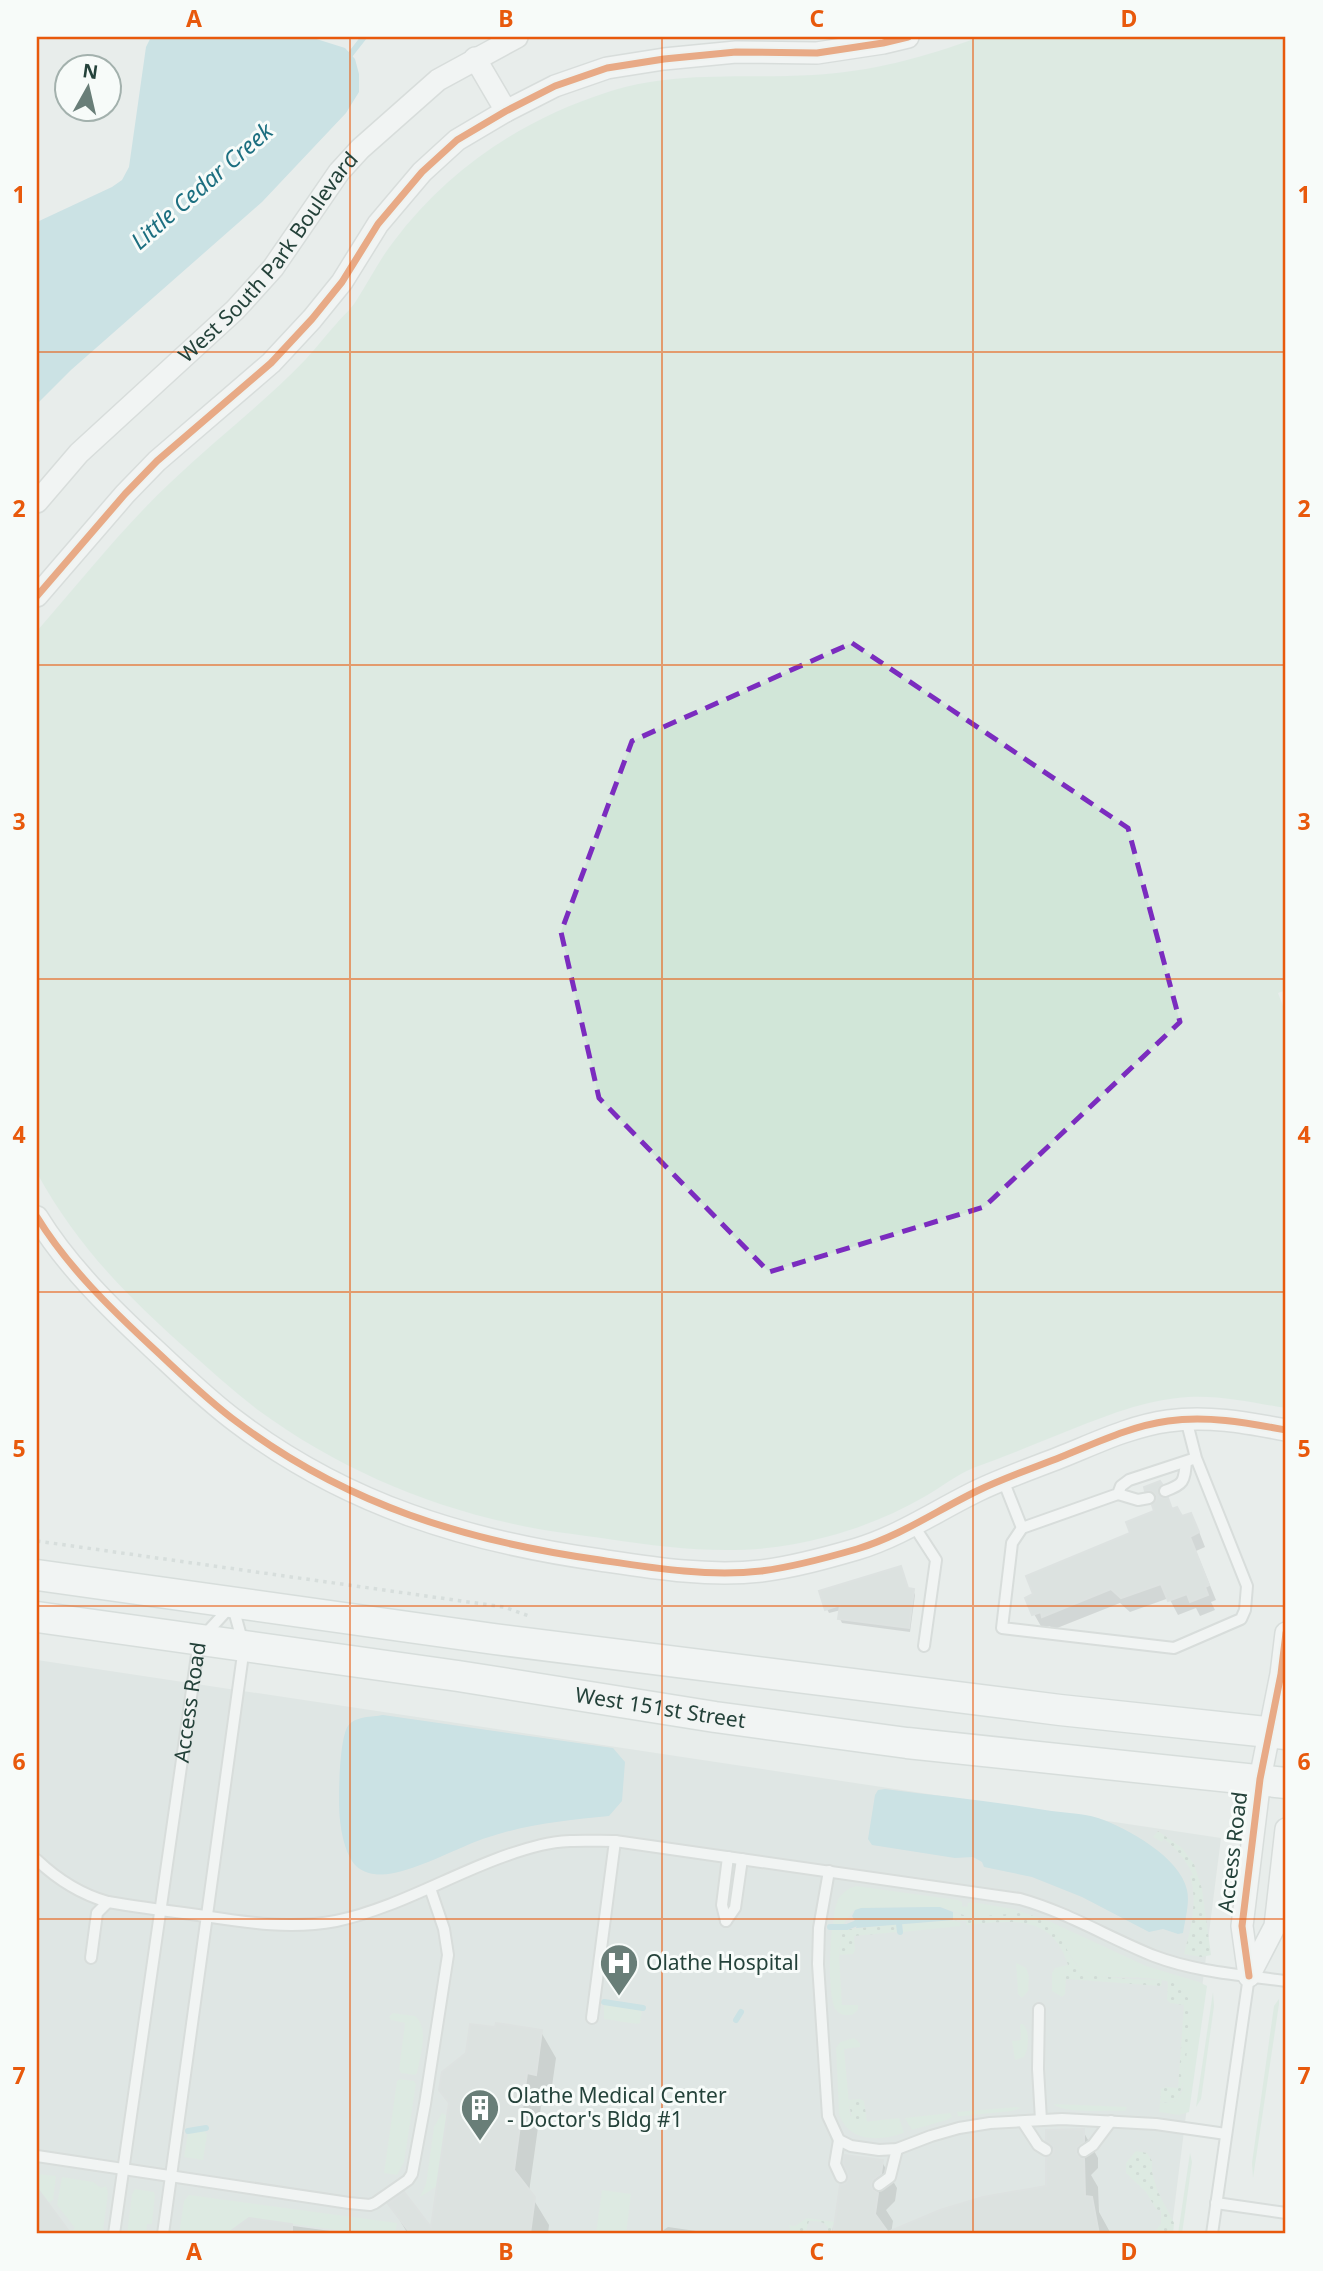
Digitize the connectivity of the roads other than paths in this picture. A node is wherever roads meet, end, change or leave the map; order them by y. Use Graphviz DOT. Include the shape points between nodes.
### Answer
graph roads {
  1 [pos="517,37"];
  2 [pos="908,37"];
  3 [pos="475,58"];
  4 [pos="506,111"];
  5 [pos="37,502"];
  6 [pos="37,596"];
  7 [pos="37,1217"];
  8 [pos="1186,1419"];
  9 [pos="1286,1430"];
  10 [pos="1191,1460"];
  11 [pos="1003,1480"];
  12 [pos="1165,1491"];
  13 [pos="1118,1494"];
  14 [pos="1149,1498"];
  15 [pos="914,1525"];
  16 [pos="1021,1528"];
  17 [pos="37,1575"];
  18 [pos="233,1604"];
  19 [pos="37,1617"];
  20 [pos="1286,1633"];
  21 [pos="199,1641"];
  22 [pos="924,1646"];
  23 [pos="244,1647"];
  24 [pos="1278,1733"];
  25 [pos="1273,1781"];
  26 [pos="1286,1829"];
  27 [pos="615,1841"];
  28 [pos="728,1857"];
  29 [pos="742,1859"];
  30 [pos="37,1860"];
  31 [pos="828,1871"];
  32 [pos="430,1888"];
  33 [pos="108,1902"];
  34 [pos="160,1910"];
  35 [pos="206,1917"];
  36 [pos="91,1958"];
  37 [pos="1249,1976"];
  38 [pos="1286,1981"];
  39 [pos="1039,2009"];
  40 [pos="592,2018"];
  41 [pos="1041,2120"];
  42 [pos="1111,2121"];
  43 [pos="1023,2122"];
  44 [pos="1226,2134"];
  45 [pos="839,2140"];
  46 [pos="897,2150"];
  47 [pos="1046,2150"];
  48 [pos="1084,2151"];
  49 [pos="37,2156"];
  50 [pos="123,2169"];
  51 [pos="170,2176"];
  52 [pos="841,2177"];
  53 [pos="880,2185"];
  54 [pos="1216,2203"];
  55 [pos="1286,2213"];
  56 [pos="114,2234"];
  57 [pos="163,2234"];
  58 [pos="1212,2234"];
  1 -- 3 [label="street, West South Park Boulevard"];
  2 -- 4 [label="street" via="817,53 736,52 607,68 555,86"];
  3 -- 4 [label="street"];
  3 -- 5 [label="street, West South Park Boulevard" via="438,79 360,149 273,268 235,310 96,436"];
  4 -- 6 [label="street" via="457,140 422,172 312,319 271,363 157,461"];
  7 -- 15 [label="street" via="122,1319 236,1422 294,1461 403,1514 516,1547 639,1566 721,1572 759,1571 825,1558"];
  8 -- 9 [label="street"];
  8 -- 10 [label="lane"];
  8 -- 11 [label="street" via="1116,1435"];
  10 -- 12 [label="lane" via="1180,1486"];
  10 -- 13 [label="lane" via="1129,1480"];
  10 -- 16 [label="lane" via="1244,1573 1247,1600 1241,1619 1174,1648 1002,1628 1012,1543"];
  11 -- 15 [label="street"];
  11 -- 16 [label="lane"];
  13 -- 14 [label="lane"];
  13 -- 16 [label="lane"];
  15 -- 22 [label="lane" via="936,1560"];
  17 -- 18 [label="main road, West 151st Street"];
  18 -- 21 [label="lane, Access Road"];
  18 -- 23 [label="lane, Access Road"];
  18 -- 24 [label="main road, West 151st Street" via="1060,1710"];
  19 -- 21 [label="main road, West 151st Street"];
  20 -- 24 [label="street, Access Road"];
  21 -- 23 [label="main road, West 151st Street"];
  21 -- 34 [label="lane, Access Road"];
  23 -- 25 [label="main road, West 151st Street" via="906,1743"];
  23 -- 35 [label="lane, Access Road"];
  24 -- 25 [label="street, Access Road"];
  25 -- 37 [label="street, Access Road" via="1242,1926"];
  26 -- 37 [label="street, Access Road" via="1275,1926"];
  27 -- 28 [label="lane"];
  27 -- 32 [label="lane" via="543,1844"];
  27 -- 40 [label="lane"];
  28 -- 29 [label="lane"];
  28 -- 29 [label="lane" via="722,1905 726,1922 735,1908"];
  29 -- 31 [label="lane"];
  30 -- 33 [label="lane" via="68,1885"];
  31 -- 37 [label="lane" via="1020,1899 1153,1956"];
  31 -- 45 [label="lane" via="818,1964 828,2116"];
  32 -- 35 [label="lane" via="354,1916 292,1926"];
  32 -- 51 [label="lane" via="447,1955 425,2104 408,2180 370,2205"];
  33 -- 34 [label="lane"];
  33 -- 36 [label="lane" via="97,1913"];
  34 -- 35 [label="lane"];
  34 -- 50 [label="lane, Access Road"];
  35 -- 51 [label="lane, Access Road"];
  37 -- 38 [label="lane"];
  37 -- 44 [label="lane, Access Road"];
  39 -- 41 [label="lane"];
  41 -- 42 [label="lane"];
  41 -- 43 [label="lane"];
  42 -- 44 [label="lane"];
  42 -- 48 [label="lane"];
  43 -- 46 [label="lane" via="959,2128"];
  43 -- 47 [label="lane"];
  44 -- 54 [label="lane, Access Road"];
  45 -- 46 [label="lane" via="851,2146"];
  45 -- 52 [label="lane" via="835,2164"];
  46 -- 53 [label="lane" via="890,2176"];
  49 -- 50 [label="lane"];
  50 -- 51 [label="lane"];
  50 -- 56 [label="lane, Access Road"];
  51 -- 57 [label="lane, Access Road"];
  54 -- 55 [label="lane"];
  54 -- 58 [label="lane, Access Road"];
}
